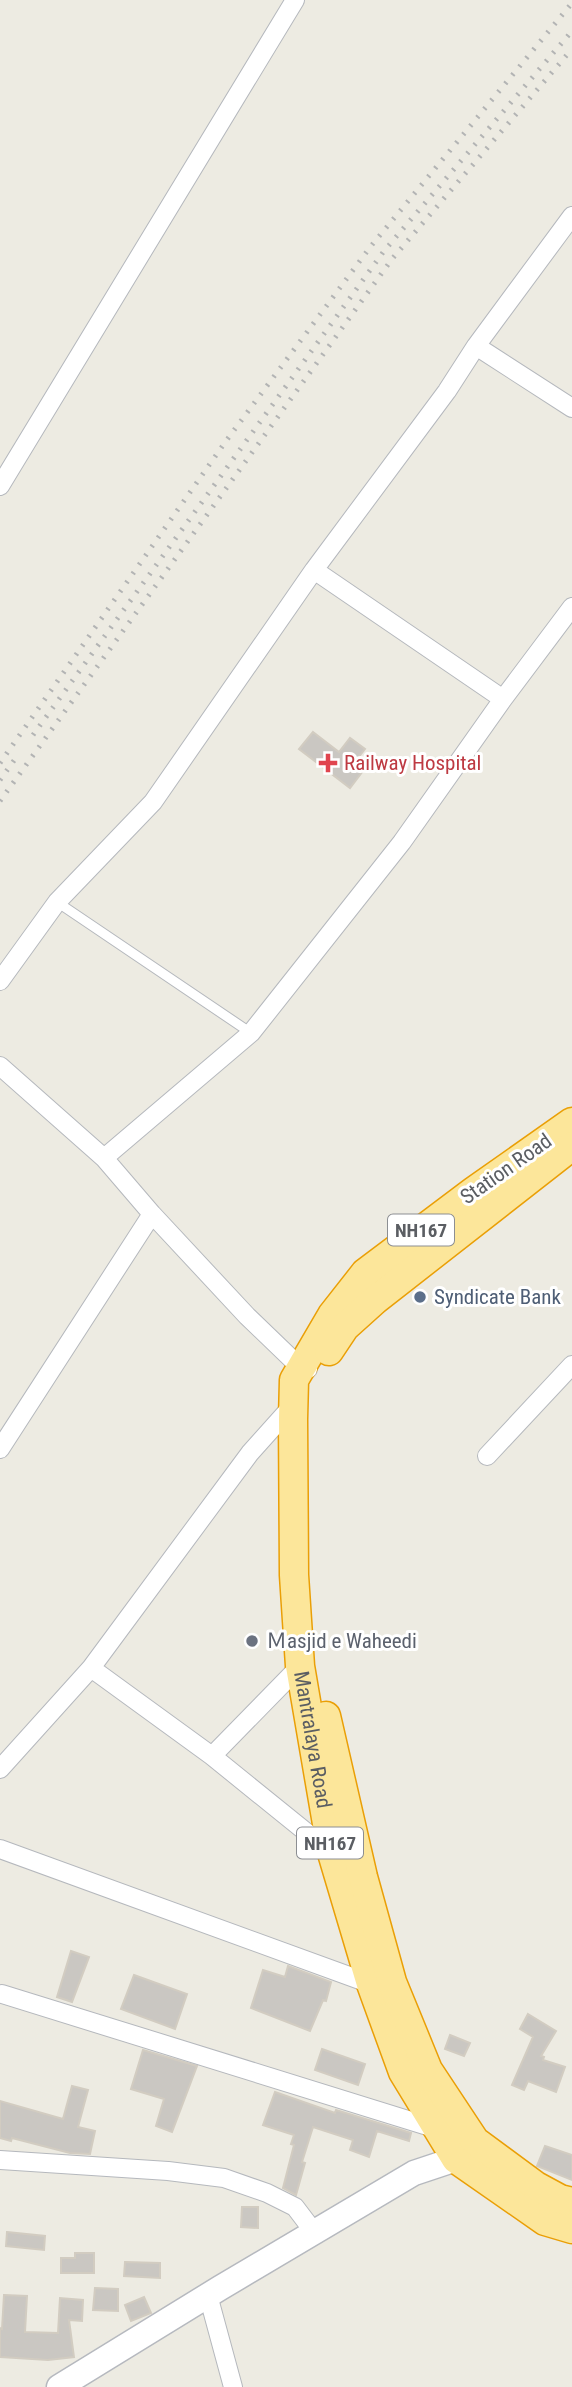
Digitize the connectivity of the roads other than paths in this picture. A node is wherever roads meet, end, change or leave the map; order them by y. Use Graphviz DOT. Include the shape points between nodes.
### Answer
graph roads {
  1 [pos="295,0"];
  2 [pos="572,216"];
  3 [pos="476,346"];
  4 [pos="572,408"];
  5 [pos="0,486"];
  6 [pos="314,570"];
  7 [pos="572,607"];
  8 [pos="503,699"];
  9 [pos="57,902"];
  10 [pos="0,981"];
  11 [pos="251,1033"];
  12 [pos="0,1066"];
  13 [pos="572,1122"];
  14 [pos="572,1146"];
  15 [pos="104,1158"];
  16 [pos="152,1214"];
  17 [pos="572,1365"];
  18 [pos="308,1369"];
  19 [pos="293,1405"];
  20 [pos="0,1449"];
  21 [pos="487,1455"];
  22 [pos="300,1666"];
  23 [pos="91,1668"];
  24 [pos="212,1756"];
  25 [pos="0,1769"];
  26 [pos="0,1849"];
  27 [pos="332,1853"];
  28 [pos="372,1984"];
  29 [pos="1,1997"];
  30 [pos="438,2129"];
  31 [pos="466,2150"];
  32 [pos="0,2160"];
  33 [pos="572,2202"];
  34 [pos="572,2228"];
  35 [pos="314,2232"];
  36 [pos="208,2295"];
  37 [pos="59,2387"];
  38 [pos="233,2387"];
  1 -- 5 [label="street"];
  2 -- 3 [label="street"];
  3 -- 4 [label="street"];
  3 -- 6 [label="street"];
  6 -- 8 [label="street"];
  6 -- 9 [label="street" via="153,802"];
  7 -- 8 [label="street"];
  8 -- 11 [label="street" via="402,842"];
  9 -- 10 [label="street"];
  9 -- 11 [label="lane"];
  11 -- 15 [label="street"];
  12 -- 15 [label="street"];
  13 -- 18 [label="highway, Station Road / NH167" via="365,1273 332,1315"];
  14 -- 18 [label="highway, Station Road / NH167" via="375,1300"];
  15 -- 16 [label="street"];
  16 -- 18 [label="street" via="247,1316"];
  16 -- 20 [label="street"];
  17 -- 21 [label="street"];
  18 -- 19 [label="highway, Mantralaya Road / NH167" via="294,1380"];
  18 -- 31 [label="highway, Mantralaya Road / NH167" via="309,1569 316,1668 392,1982 428,2070 456,2108"];
  19 -- 22 [label="highway, Mantralaya Road / NH167" via="294,1575"];
  19 -- 23 [label="street" via="250,1453"];
  22 -- 24 [label="street"];
  22 -- 27 [label="highway, Mantralaya Road / NH167"];
  23 -- 24 [label="street"];
  23 -- 25 [label="street"];
  24 -- 27 [label="street"];
  26 -- 28 [label="street"];
  27 -- 28 [label="highway, Mantralaya Road / NH167"];
  28 -- 30 [label="highway, Mantralaya Road / NH167" via="403,2073"];
  29 -- 30 [label="street"];
  30 -- 31 [label="highway, Mantralaya Road / NH167"];
  31 -- 33 [label="highway, Mantralaya Road / NH167"];
  31 -- 34 [label="highway, Mantralaya Road / NH167" via="545,2221"];
  31 -- 35 [label="main road" via="414,2173"];
  32 -- 35 [label="street" via="223,2178 295,2207"];
  35 -- 36 [label="main road"];
  36 -- 37 [label="main road"];
  36 -- 38 [label="street"];
}
